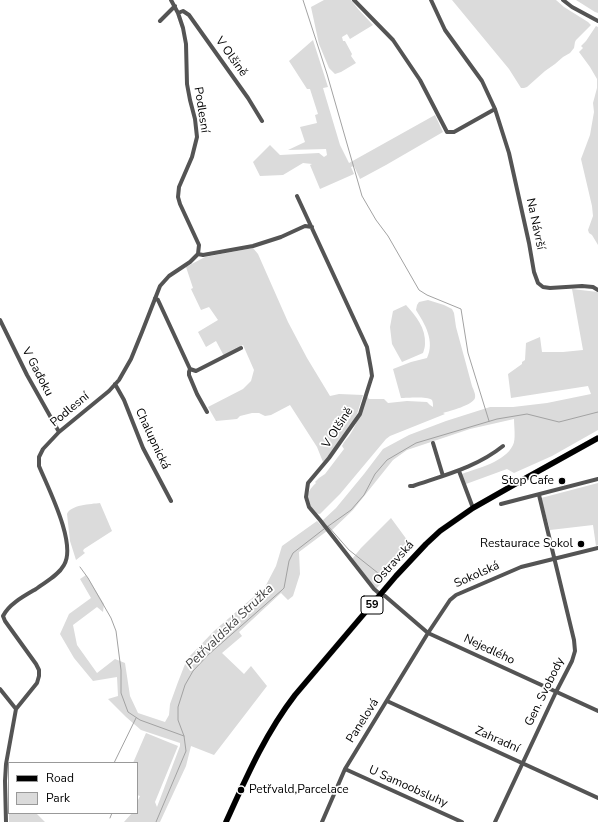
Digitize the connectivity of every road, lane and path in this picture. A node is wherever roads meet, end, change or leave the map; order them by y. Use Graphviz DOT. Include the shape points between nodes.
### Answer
graph roads {
  1 [pos="171,0"];
  2 [pos="354,0"];
  3 [pos="431,0"];
  4 [pos="563,0"];
  5 [pos="175,6"];
  6 [pos="178,13"];
  7 [pos="160,21"];
  8 [pos="598,21"];
  9 [pos="495,109"];
  10 [pos="262,121"];
  11 [pos="297,196"];
  12 [pos="312,227"];
  13 [pos="198,254"];
  14 [pos="598,290"];
  15 [pos="155,298"];
  16 [pos="0,320"];
  17 [pos="241,348"];
  18 [pos="190,369"];
  19 [pos="115,384"];
  20 [pos="207,412"];
  21 [pos="58,432"];
  22 [pos="598,438"];
  23 [pos="433,443"];
  24 [pos="503,446"];
  25 [pos="459,471"];
  26 [pos="443,476"];
  27 [pos="598,479"];
  28 [pos="410,486"];
  29 [pos="539,495"];
  30 [pos="171,501"];
  31 [pos="501,504"];
  32 [pos="473,508"];
  33 [pos="598,548"];
  34 [pos="554,559"];
  35 [pos="381,594"];
  36 [pos="2,616"];
  37 [pos="428,633"];
  38 [pos="0,689"];
  39 [pos="556,692"];
  40 [pos="387,701"];
  41 [pos="16,709"];
  42 [pos="598,712"];
  43 [pos="522,763"];
  44 [pos="345,770"];
  45 [pos="598,798"];
  46 [pos="6,822"];
  47 [pos="226,822"];
  48 [pos="322,822"];
  49 [pos="462,822"];
  50 [pos="495,822"];
  1 -- 5 [label="street, Podlesní"];
  2 -- 9 [label="street" via="393,40 420,80 447,132 454,132"];
  3 -- 9 [label="street, Na Návrší" via="445,30 482,81"];
  4 -- 8 [label="street"];
  5 -- 6 [label="street, Podlesní"];
  5 -- 7 [label="street"];
  6 -- 10 [label="street, V Olšině" via="183,11 189,15"];
  6 -- 13 [label="street, Podlesní" via="186,44 187,84 197,137 178,197 199,245"];
  9 -- 14 [label="street, Na Návrší" via="509,153 537,282 550,288 582,286"];
  11 -- 12 [label="street, V Olšině"];
  12 -- 13 [label="street" via="305,226 253,246"];
  12 -- 35 [label="street, V Olšině" via="367,347 372,376 360,414 308,483 306,496 309,507 374,589"];
  13 -- 15 [label="street, Podlesní" via="169,276 160,286"];
  15 -- 18 [label="street"];
  15 -- 19 [label="street, Podlesní" via="131,358"];
  16 -- 21 [label="street, V Gaďoku"];
  17 -- 18 [label="street" via="196,371"];
  18 -- 20 [label="street" via="189,375"];
  19 -- 21 [label="street, Podlesní"];
  19 -- 30 [label="street, Chalupnická" via="143,448"];
  21 -- 36 [label="street, Podlesní" via="43,449 39,457 39,466 64,528 68,547 65,564 59,572 20,598"];
  22 -- 32 [label="main road, Ostravská / 59"];
  23 -- 26 [label="street"];
  24 -- 25 [label="street" via="494,454"];
  25 -- 26 [label="street"];
  25 -- 32 [label="street"];
  26 -- 28 [label="street"];
  27 -- 29 [label="street"];
  29 -- 31 [label="street"];
  29 -- 34 [label="street, Gen. Svobody"];
  32 -- 35 [label="main road, Ostravská / 59" via="426,544"];
  33 -- 34 [label="street, Sokolská"];
  34 -- 37 [label="street, Sokolská" via="521,567 456,596 450,600"];
  34 -- 39 [label="street, Gen. Svobody" via="575,651"];
  35 -- 37 [label="street, Nejedlého"];
  35 -- 47 [label="main road, Ostravská / 59" via="285,708 266,739"];
  36 -- 41 [label="street, Podlesní" via="39,670 37,683"];
  37 -- 39 [label="street, Nejedlého"];
  37 -- 40 [label="street, Panelová"];
  38 -- 41 [label="street"];
  39 -- 42 [label="street, Nejedlého"];
  39 -- 43 [label="street, Gen. Svobody"];
  40 -- 43 [label="street, Zahradní"];
  40 -- 44 [label="street, Panelová"];
  41 -- 46 [label="street, Podlesní" via="6,764"];
  43 -- 45 [label="street, Zahradní"];
  43 -- 50 [label="street, Gen. Svobody"];
  44 -- 48 [label="street, Panelová"];
  44 -- 49 [label="street, U Samoobsluhy"];
}
